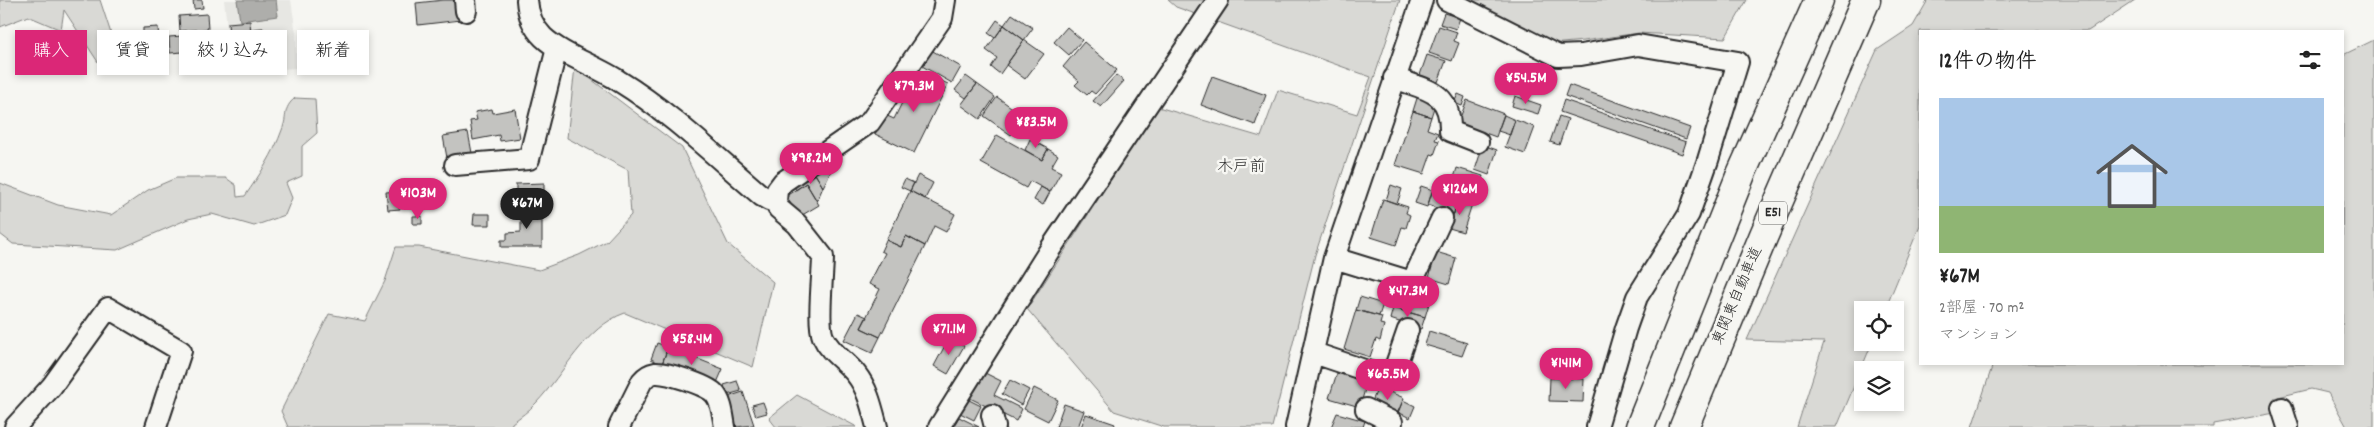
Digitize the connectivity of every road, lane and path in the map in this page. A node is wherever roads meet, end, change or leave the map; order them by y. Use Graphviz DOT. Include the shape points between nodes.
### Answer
graph roads {
  1 [pos="528,0"];
  2 [pos="945,0"];
  3 [pos="1218,0"];
  4 [pos="1422,0"];
  5 [pos="1448,0"];
  6 [pos="1819,0"];
  7 [pos="1866,0"];
  8 [pos="556,48"];
  9 [pos="1394,78"];
  10 [pos="1478,142"];
  11 [pos="455,165"];
  12 [pos="776,201"];
  13 [pos="1442,218"];
  14 [pos="1334,258"];
  15 [pos="1408,330"];
  16 [pos="1314,353"];
  17 [pos="1366,409"];
  18 [pos="15,427"];
  19 [pos="156,427"];
  20 [pos="619,427"];
  21 [pos="725,427"];
  22 [pos="877,427"];
  23 [pos="939,427"];
  24 [pos="1296,427"];
  25 [pos="1391,427"];
  26 [pos="1597,427"];
  27 [pos="1640,427"];
  28 [pos="1684,427"];
  1 -- 8 [label="street" via="534,28"];
  2 -- 12 [label="street" via="942,18 870,122 783,182 777,190"];
  3 -- 23 [label="street" via="1049,250"];
  4 -- 9 [label="street"];
  5 -- 26 [label="street" via="1558,56 1638,45 1738,62 1689,214 1634,305"];
  6 -- 27 [label="highway" via="1741,174"];
  7 -- 28 [label="highway, 東関東自動車道 / E51"];
  8 -- 11 [label="street" via="530,159"];
  8 -- 12 [label="street" via="620,81 663,112 762,196"];
  9 -- 10 [label="street" via="1436,94 1446,104 1450,131"];
  9 -- 14 [label="street"];
  12 -- 22 [label="street" via="778,208 797,224 823,256 820,326 823,338 856,373 868,393"];
  13 -- 14 [label="street" via="1412,282"];
  14 -- 16 [label="street"];
  15 -- 16 [label="street" via="1391,379"];
  16 -- 24 [label="street"];
  17 -- 25 [label="street" via="1392,422"];
  18 -- 19 [label="street" via="52,386 108,308 181,352"];
  20 -- 21 [label="street" via="642,381 653,373 664,373 710,389 720,402"];
}
